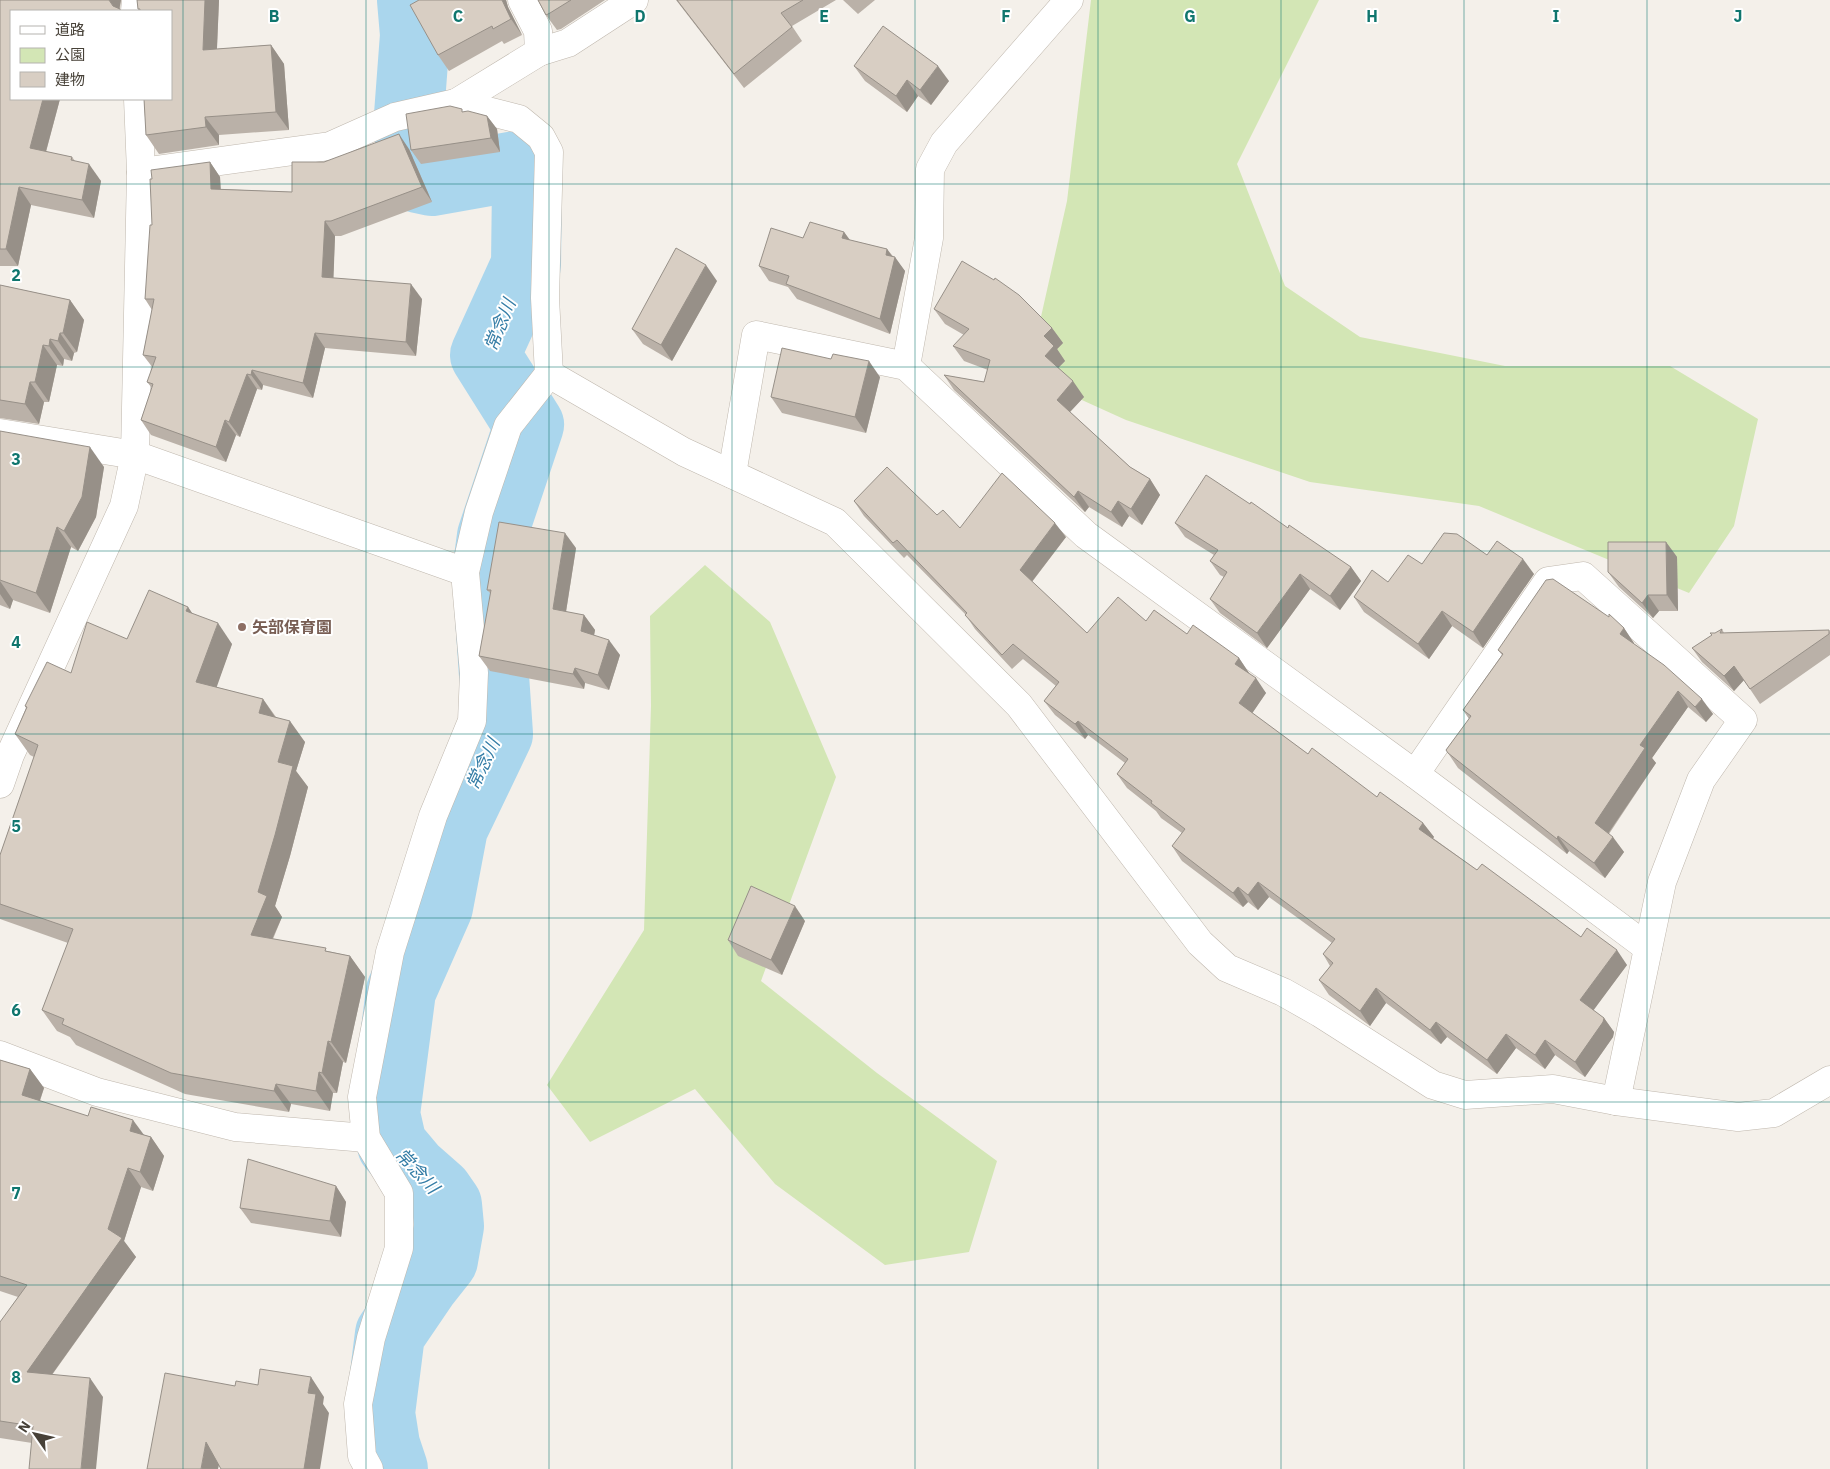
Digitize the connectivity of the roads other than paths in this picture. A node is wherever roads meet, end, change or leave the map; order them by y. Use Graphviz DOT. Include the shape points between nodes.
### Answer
graph roads {
  1 [pos="522,0"];
  2 [pos="634,0"];
  3 [pos="1069,0"];
  4 [pos="539,52"];
  5 [pos="138,100"];
  6 [pos="456,103"];
  7 [pos="141,172"];
  8 [pos="906,366"];
  9 [pos="549,374"];
  10 [pos="0,433"];
  11 [pos="135,455"];
  12 [pos="732,474"];
  13 [pos="465,572"];
  14 [pos="1415,774"];
  15 [pos="0,784"];
  16 [pos="1648,948"];
  17 [pos="0,1055"];
  18 [pos="1830,1080"];
  19 [pos="1616,1101"];
  20 [pos="366,1138"];
  21 [pos="369,1469"];
  1 -- 4 [label="street" via="538,31"];
  2 -- 4 [label="street" via="568,43"];
  3 -- 8 [label="street" via="944,143 930,168 929,238"];
  4 -- 6 [label="street"];
  5 -- 7 [label="street"];
  6 -- 7 [label="street" via="395,117 330,146"];
  6 -- 9 [label="street" via="518,119 542,137 549,152 545,298"];
  7 -- 11 [label="street"];
  8 -- 12 [label="street" via="756,335"];
  8 -- 14 [label="street" via="1086,535"];
  9 -- 12 [label="street" via="684,452"];
  9 -- 13 [label="street" via="508,426 479,512"];
  10 -- 11 [label="street"];
  11 -- 13 [label="street"];
  11 -- 15 [label="street" via="124,506 10,755"];
  12 -- 19 [label="street" via="835,522 1020,705 1200,943 1227,968 1283,992 1320,1013 1433,1085 1465,1095 1553,1090"];
  13 -- 20 [label="street" via="474,673 472,721 433,816 390,952 362,1097"];
  14 -- 16 [label="street"];
  14 -- 16 [label="street" via="1548,581 1583,576 1743,720 1701,780 1662,882"];
  16 -- 19 [label="street"];
  17 -- 20 [label="street" via="97,1092 235,1127"];
  18 -- 19 [label="street" via="1774,1113 1738,1117"];
  20 -- 21 [label="street" via="398,1193 399,1230 399,1248 372,1338 358,1404 362,1456"];
}
